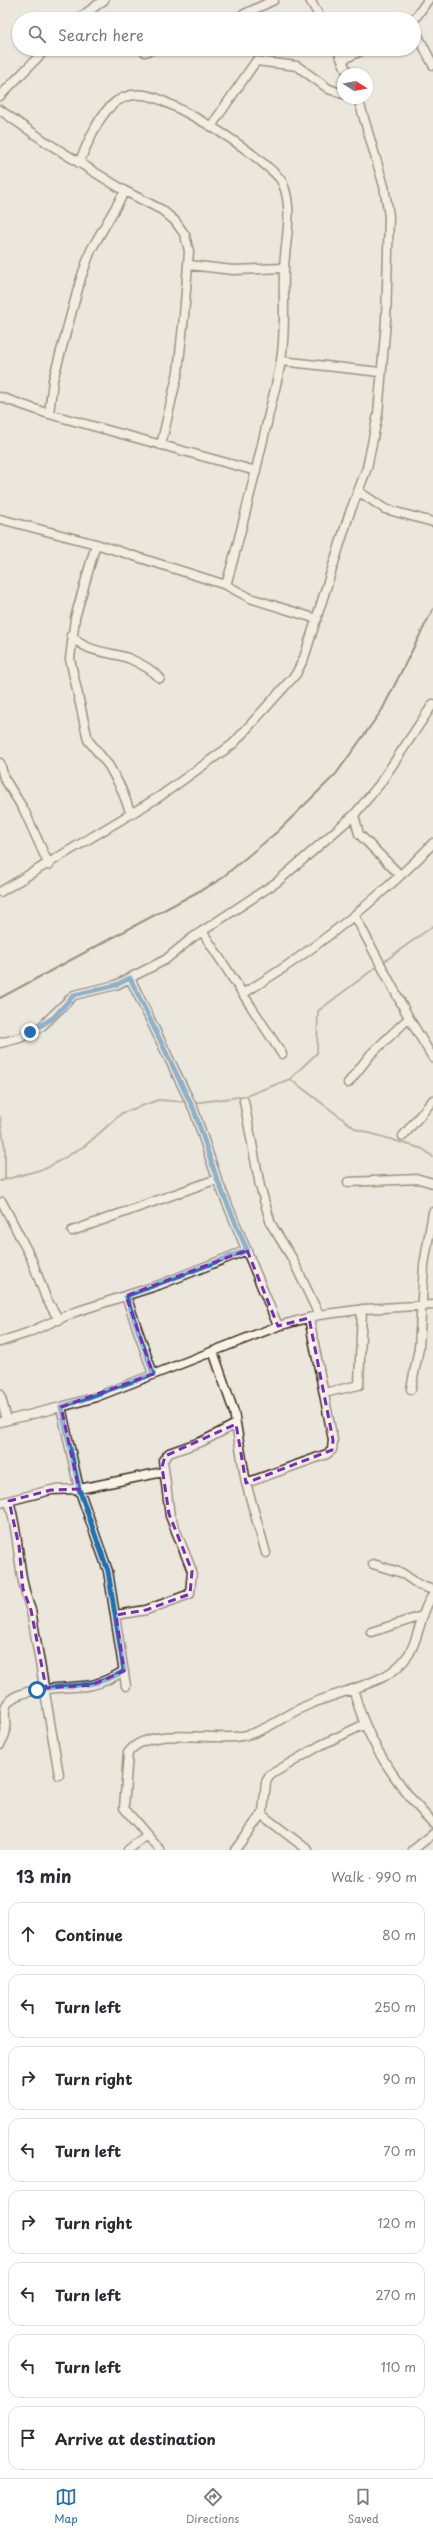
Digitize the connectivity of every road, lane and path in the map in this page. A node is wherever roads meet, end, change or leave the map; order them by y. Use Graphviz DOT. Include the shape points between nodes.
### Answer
graph roads {
  1 [pos="104,0"];
  2 [pos="274,0"];
  3 [pos="310,0"];
  4 [pos="428,0"];
  5 [pos="88,12"];
  6 [pos="249,12"];
  7 [pos="317,12"];
  8 [pos="420,12"];
  9 [pos="421,42"];
  10 [pos="39,56"];
  11 [pos="340,56"];
  12 [pos="350,56"];
  13 [pos="342,60"];
  14 [pos="433,65"];
  15 [pos="345,68"];
  16 [pos="337,92"];
  17 [pos="0,96"];
  18 [pos="360,104"];
  19 [pos="0,110"];
  20 [pos="212,125"];
  21 [pos="79,162"];
  22 [pos="125,191"];
  23 [pos="189,265"];
  24 [pos="284,268"];
  25 [pos="281,361"];
  26 [pos="380,372"];
  27 [pos="0,397"];
  28 [pos="49,414"];
  29 [pos="161,444"];
  30 [pos="256,471"];
  31 [pos="358,491"];
  32 [pos="0,518"];
  33 [pos="433,522"];
  34 [pos="96,544"];
  35 [pos="226,585"];
  36 [pos="317,619"];
  37 [pos="72,635"];
  38 [pos="160,678"];
  39 [pos="433,704"];
  40 [pos="0,763"];
  41 [pos="131,814"];
  42 [pos="354,815"];
  43 [pos="433,843"];
  44 [pos="49,864"];
  45 [pos="400,875"];
  46 [pos="0,892"];
  47 [pos="355,916"];
  48 [pos="202,930"];
  49 [pos="130,978"];
  50 [pos="244,993"];
  51 [pos="409,1018"];
  52 [pos="0,1043"];
  53 [pos="282,1054"];
  54 [pos="433,1058"];
  55 [pos="348,1083"];
  56 [pos="433,1100"];
  57 [pos="244,1101"];
  58 [pos="403,1136"];
  59 [pos="217,1179"];
  60 [pos="348,1182"];
  61 [pos="433,1183"];
  62 [pos="2,1202"];
  63 [pos="433,1212"];
  64 [pos="72,1231"];
  65 [pos="247,1250"];
  66 [pos="126,1296"];
  67 [pos="433,1305"];
  68 [pos="420,1306"];
  69 [pos="362,1309"];
  70 [pos="319,1315"];
  71 [pos="309,1318"];
  72 [pos="59,1320"];
  73 [pos="278,1326"];
  74 [pos="0,1342"];
  75 [pos="213,1351"];
  76 [pos="153,1374"];
  77 [pos="411,1389"];
  78 [pos="324,1393"];
  79 [pos="0,1394"];
  80 [pos="61,1407"];
  81 [pos="3,1421"];
  82 [pos="236,1424"];
  83 [pos="163,1472"];
  84 [pos="246,1483"];
  85 [pos="79,1489"];
  86 [pos="9,1501"];
  87 [pos="0,1504"];
  88 [pos="266,1553"];
  89 [pos="373,1564"];
  90 [pos="433,1590"];
  91 [pos="433,1595"];
  92 [pos="116,1615"];
  93 [pos="422,1616"];
  94 [pos="371,1632"];
  95 [pos="124,1671"];
  96 [pos="126,1686"];
  97 [pos="46,1688"];
  98 [pos="353,1689"];
  99 [pos="365,1724"];
  100 [pos="0,1746"];
  101 [pos="59,1775"];
  102 [pos="262,1815"];
  103 [pos="433,1823"];
  104 [pos="147,1835"];
  105 [pos="432,1835"];
  106 [pos="128,1850"];
  107 [pos="160,1850"];
  108 [pos="235,1850"];
  109 [pos="308,1850"];
  110 [pos="413,1850"];
  1 -- 5 [label="street"];
  2 -- 6 [label="street"];
  3 -- 7 [label="street"];
  4 -- 8 [label="street"];
  9 -- 14 [label="street"];
  10 -- 17 [label="street"];
  11 -- 13 [label="street"];
  12 -- 13 [label="street"];
  13 -- 15 [label="street"];
  16 -- 20 [label="street" via="297,66 256,61"];
  18 -- 26 [label="street" via="384,186 389,216 386,321"];
  19 -- 21 [label="street"];
  20 -- 21 [label="street" via="154,97 129,96 117,100 106,109"];
  20 -- 24 [label="street" via="240,143 283,183 288,212"];
  21 -- 22 [label="street"];
  22 -- 23 [label="street" via="162,210 175,221 185,235"];
  22 -- 28 [label="street" via="91,250 81,278 53,380"];
  23 -- 24 [label="street" via="233,270"];
  23 -- 29 [label="street" via="178,372"];
  24 -- 25 [label="street" via="285,327"];
  25 -- 26 [label="street"];
  25 -- 30 [label="street"];
  26 -- 31 [label="street" via="378,414 367,468"];
  27 -- 28 [label="street"];
  28 -- 29 [label="street"];
  29 -- 30 [label="street"];
  30 -- 35 [label="street" via="244,525"];
  31 -- 33 [label="street" via="385,509"];
  31 -- 36 [label="street"];
  32 -- 34 [label="street"];
  34 -- 35 [label="street"];
  34 -- 37 [label="street"];
  35 -- 36 [label="street" via="250,598"];
  36 -- 41 [label="street" via="296,674 233,744"];
  37 -- 38 [label="street" via="82,646 128,658"];
  37 -- 41 [label="street" via="71,665 88,740 109,766"];
  39 -- 42 [label="street" via="379,785"];
  40 -- 44 [label="street" via="4,778 24,810"];
  41 -- 44 [label="street"];
  42 -- 45 [label="street" via="359,834"];
  42 -- 48 [label="street" via="277,882"];
  43 -- 45 [label="street"];
  44 -- 46 [label="street"];
  45 -- 47 [label="street"];
  47 -- 50 [label="street" via="280,971"];
  47 -- 51 [label="street"];
  48 -- 49 [label="street" via="170,958"];
  48 -- 50 [label="street" via="227,973"];
  49 -- 52 [label="street" via="116,985 74,995 42,1026 20,1038"];
  49 -- 59 [label="street" via="194,1110"];
  50 -- 53 [label="street"];
  51 -- 54 [label="street"];
  51 -- 55 [label="street" via="371,1054"];
  56 -- 58 [label="street"];
  57 -- 70 [label="street" via="260,1186 271,1224 292,1258"];
  59 -- 64 [label="street"];
  59 -- 65 [label="street"];
  60 -- 61 [label="street" via="419,1179"];
  62 -- 72 [label="street" via="31,1258 46,1298"];
  63 -- 68 [label="street"];
  65 -- 66 [label="street"];
  65 -- 73 [label="street"];
  66 -- 72 [label="street" via="75,1312"];
  66 -- 76 [label="street"];
  67 -- 68 [label="street"];
  68 -- 69 [label="street"];
  68 -- 77 [label="street" via="418,1348"];
  69 -- 70 [label="street"];
  69 -- 78 [label="street" via="359,1385"];
  70 -- 71 [label="street"];
  71 -- 73 [label="street"];
  71 -- 78 [label="street"];
  72 -- 74 [label="street"];
  73 -- 75 [label="street"];
  75 -- 76 [label="street"];
  75 -- 82 [label="street"];
  76 -- 80 [label="street"];
  78 -- 84 [label="street" via="333,1440 331,1452"];
  79 -- 81 [label="street"];
  80 -- 81 [label="street"];
  80 -- 85 [label="street"];
  82 -- 83 [label="street" via="203,1441 169,1452 163,1460"];
  82 -- 84 [label="street"];
  83 -- 85 [label="street"];
  83 -- 92 [label="street" via="170,1516 192,1571 190,1594 146,1610"];
  84 -- 88 [label="street"];
  85 -- 86 [label="street" via="51,1490"];
  85 -- 92 [label="street" via="108,1571"];
  86 -- 87 [label="street"];
  86 -- 97 [label="street" via="19,1546 22,1589 31,1610"];
  89 -- 90 [label="street" via="402,1573 419,1585"];
  91 -- 93 [label="street"];
  92 -- 95 [label="street"];
  93 -- 94 [label="street"];
  93 -- 98 [label="street" via="409,1654 397,1669"];
  95 -- 96 [label="street"];
  95 -- 97 [label="street" via="113,1678 92,1685"];
  97 -- 100 [label="street" via="29,1692 8,1702 5,1708 5,1736"];
  97 -- 101 [label="street"];
  98 -- 99 [label="street"];
  98 -- 104 [label="street" via="306,1705 257,1732 242,1736 148,1739 133,1746 128,1753 124,1808"];
  99 -- 102 [label="street" via="320,1745 270,1775 266,1782"];
  99 -- 103 [label="street" via="385,1760"];
  102 -- 108 [label="street"];
  102 -- 109 [label="street"];
  104 -- 106 [label="street"];
  104 -- 107 [label="street"];
  105 -- 110 [label="street"];
}
